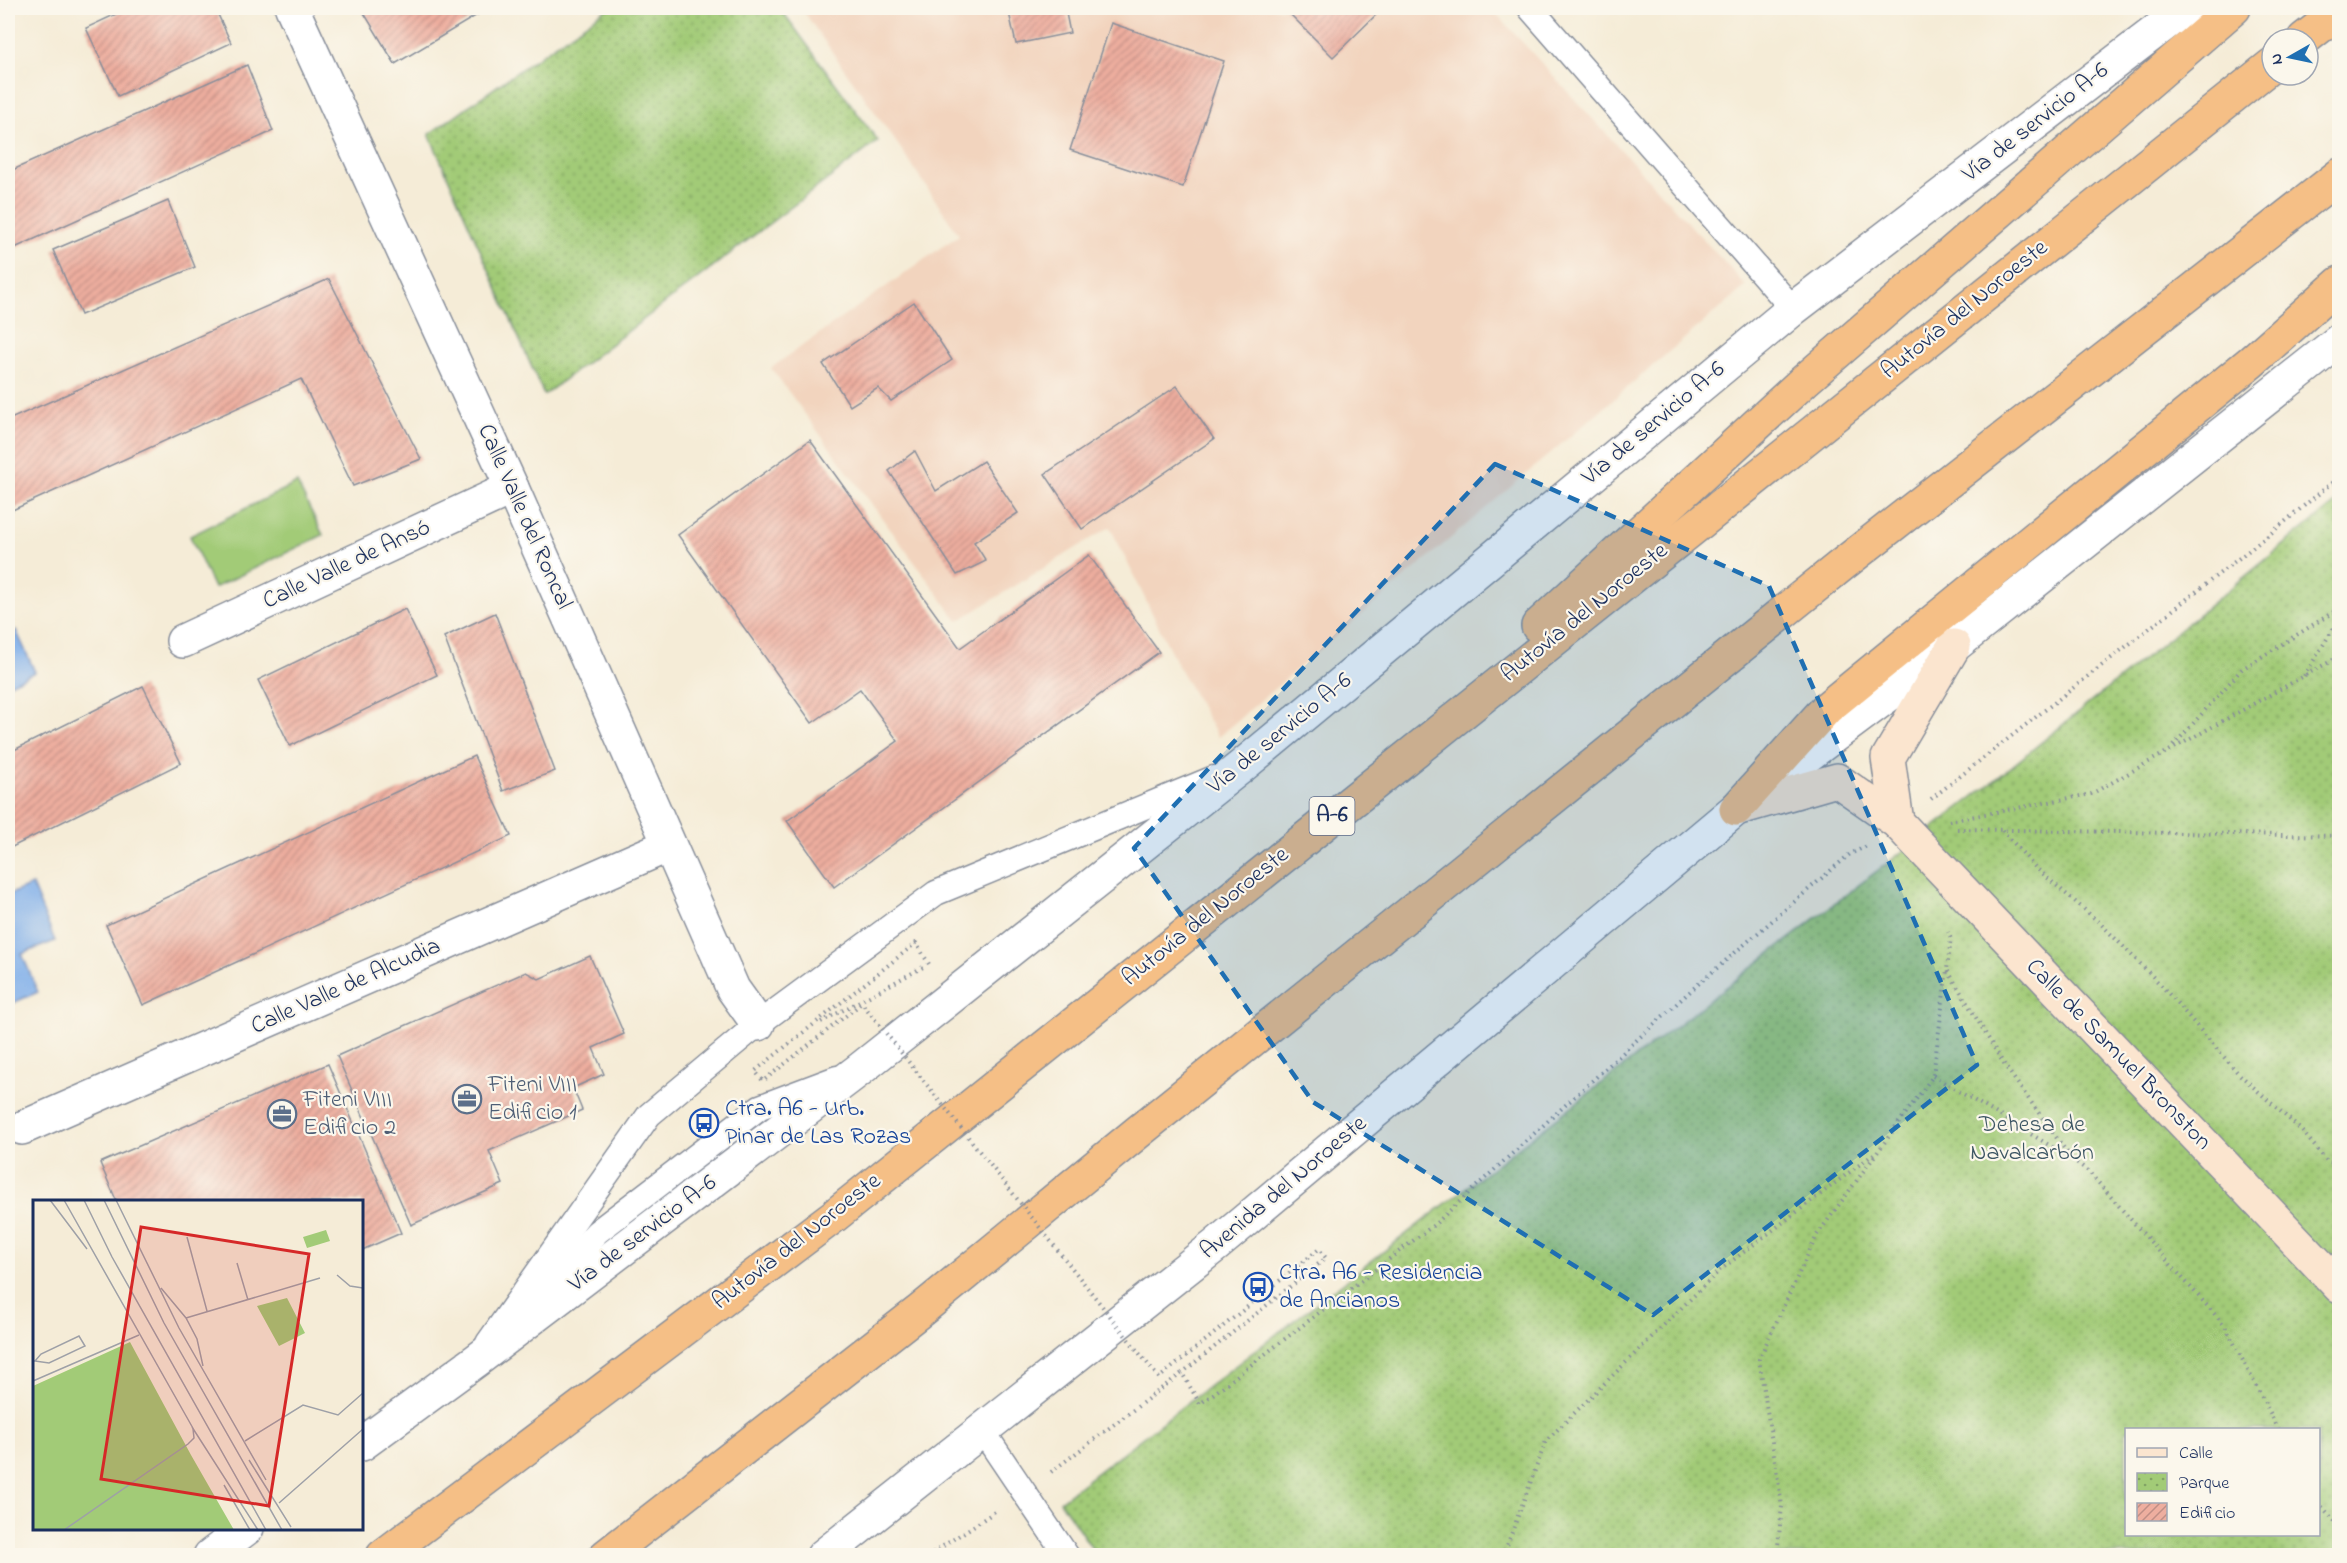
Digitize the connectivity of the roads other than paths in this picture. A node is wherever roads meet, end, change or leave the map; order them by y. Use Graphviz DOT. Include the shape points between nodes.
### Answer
graph roads {
  1 [pos="292,8"];
  2 [pos="1530,8"];
  3 [pos="2186,8"];
  4 [pos="2234,8"];
  5 [pos="2340,11"];
  6 [pos="2319,27"];
  7 [pos="2260,75"];
  8 [pos="2340,175"];
  9 [pos="2340,283"];
  10 [pos="1793,309"];
  11 [pos="2340,340"];
  12 [pos="512,488"];
  13 [pos="183,641"];
  14 [pos="1954,646"];
  15 [pos="1242,766"];
  16 [pos="1736,809"];
  17 [pos="1327,819"];
  18 [pos="1905,826"];
  19 [pos="669,845"];
  20 [pos="758,1024"];
  21 [pos="22,1128"];
  22 [pos="2340,1287"];
  23 [pos="477,1360"];
  24 [pos="982,1430"];
  25 [pos="363,1443"];
  26 [pos="244,1530"];
  27 [pos="210,1556"];
  28 [pos="383,1556"];
  29 [pos="606,1556"];
  30 [pos="824,1556"];
  31 [pos="1067,1556"];
  1 -- 12 [label="street, Calle Valle del Roncal"];
  2 -- 10 [label="lane"];
  3 -- 10 [label="street, Vía de servicio A-6"];
  4 -- 17 [label="highway" via="1804,381"];
  5 -- 6 [label="highway"];
  7 -- 17 [label="highway, Autovía del Noroeste / A-6"];
  8 -- 29 [label="highway" via="1843,564 921,1310"];
  9 -- 16 [label="highway" via="2251,362 1827,708"];
  10 -- 15 [label="street, Vía de servicio A-6"];
  11 -- 14 [label="street"];
  12 -- 13 [label="street, Calle Valle de Ansó"];
  12 -- 19 [label="street, Calle Valle del Roncal"];
  14 -- 16 [label="street"];
  14 -- 18 [label="street" via="1888,758"];
  15 -- 20 [label="lane" via="936,893"];
  15 -- 23 [label="street, Vía de servicio A-6" via="859,1070"];
  16 -- 18 [label="street, Calle de Samuel Bronston" via="1837,780"];
  16 -- 24 [label="street, Avenida del Noroeste" via="1216,1245"];
  17 -- 28 [label="highway, Autovía del Noroeste / A-6" via="834,1216"];
  18 -- 22 [label="street, Calle de Samuel Bronston"];
  19 -- 20 [label="street, Calle Valle del Roncal" via="733,988"];
  19 -- 21 [label="street, Calle Valle de Alcudia"];
  20 -- 23 [label="lane" via="649,1115"];
  23 -- 25 [label="street, Vía de servicio A-6"];
  24 -- 30 [label="street, Avenida del Noroeste"];
  24 -- 31 [label="lane"];
  26 -- 27 [label="street"];
}
